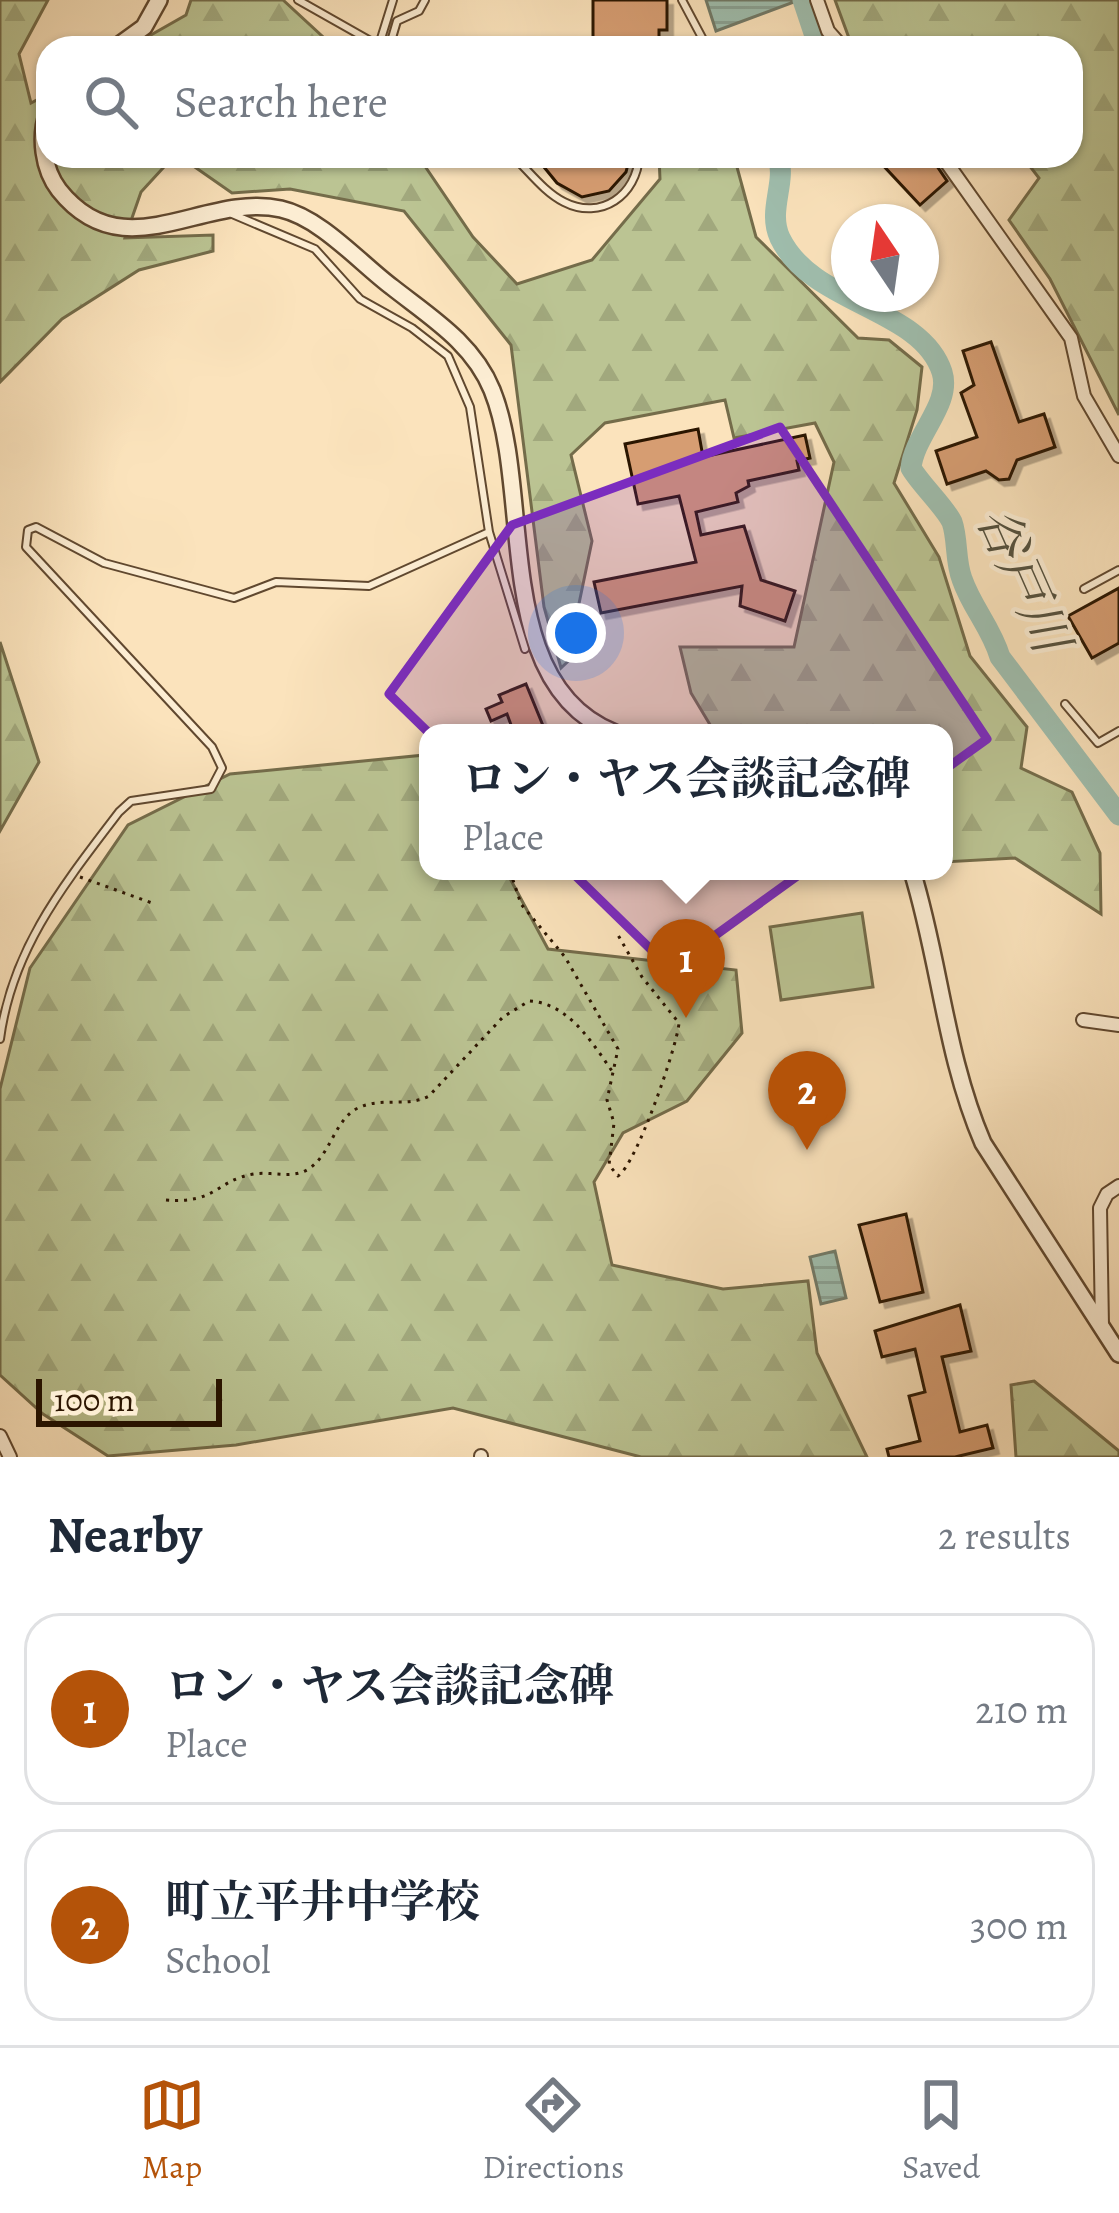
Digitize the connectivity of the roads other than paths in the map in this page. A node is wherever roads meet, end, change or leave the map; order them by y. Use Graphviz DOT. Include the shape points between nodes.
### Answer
graph roads {
  1 [pos="159,0"];
  2 [pos="298,0"];
  3 [pos="393,0"];
  4 [pos="425,0"];
  5 [pos="682,0"];
  6 [pos="817,0"];
  7 [pos="132,36"];
  8 [pos="364,36"];
  9 [pos="386,36"];
  10 [pos="390,36"];
  11 [pos="701,36"];
  12 [pos="832,36"];
  13 [pos="51,168"];
  14 [pos="525,168"];
  15 [pos="638,168"];
  16 [pos="951,168"];
  17 [pos="229,213"];
  18 [pos="1119,456"];
  19 [pos="488,532"];
  20 [pos="1119,570"];
  21 [pos="1084,589"];
  22 [pos="525,649"];
  23 [pos="1066,704"];
  24 [pos="600,724"];
  25 [pos="1119,731"];
  26 [pos="914,880"];
  27 [pos="1084,1020"];
  28 [pos="1119,1025"];
  29 [pos="0,1039"];
  30 [pos="1119,1186"];
  31 [pos="1102,1328"];
  32 [pos="1119,1354"];
  33 [pos="0,1436"];
  34 [pos="10,1457"];
  1 -- 7 [label="street"];
  2 -- 8 [label="lane"];
  3 -- 9 [label="lane"];
  4 -- 10 [label="lane"];
  5 -- 11 [label="lane"];
  6 -- 12 [label="street"];
  13 -- 17 [label="street" via="55,185 99,224 142,229"];
  14 -- 15 [label="lane" via="568,205 593,209 626,193"];
  16 -- 18 [label="street" via="1071,338 1084,396"];
  17 -- 19 [label="lane" via="315,250 360,299 448,356 474,424"];
  17 -- 24 [label="street" via="295,213 467,347 497,408 540,660 568,704"];
  19 -- 22 [label="lane"];
  19 -- 29 [label="lane" via="369,586 276,582 234,598 104,562 28,530 26,547 212,747 221,768 211,789 131,801 39,919 16,969"];
  20 -- 21 [label="lane"];
  23 -- 25 [label="lane" via="1098,743"];
  26 -- 31 [label="street" via="954,1063 983,1143"];
  27 -- 28 [label="street"];
  30 -- 31 [label="street" via="1100,1208"];
  31 -- 32 [label="street"];
  33 -- 34 [label="street"];
}
